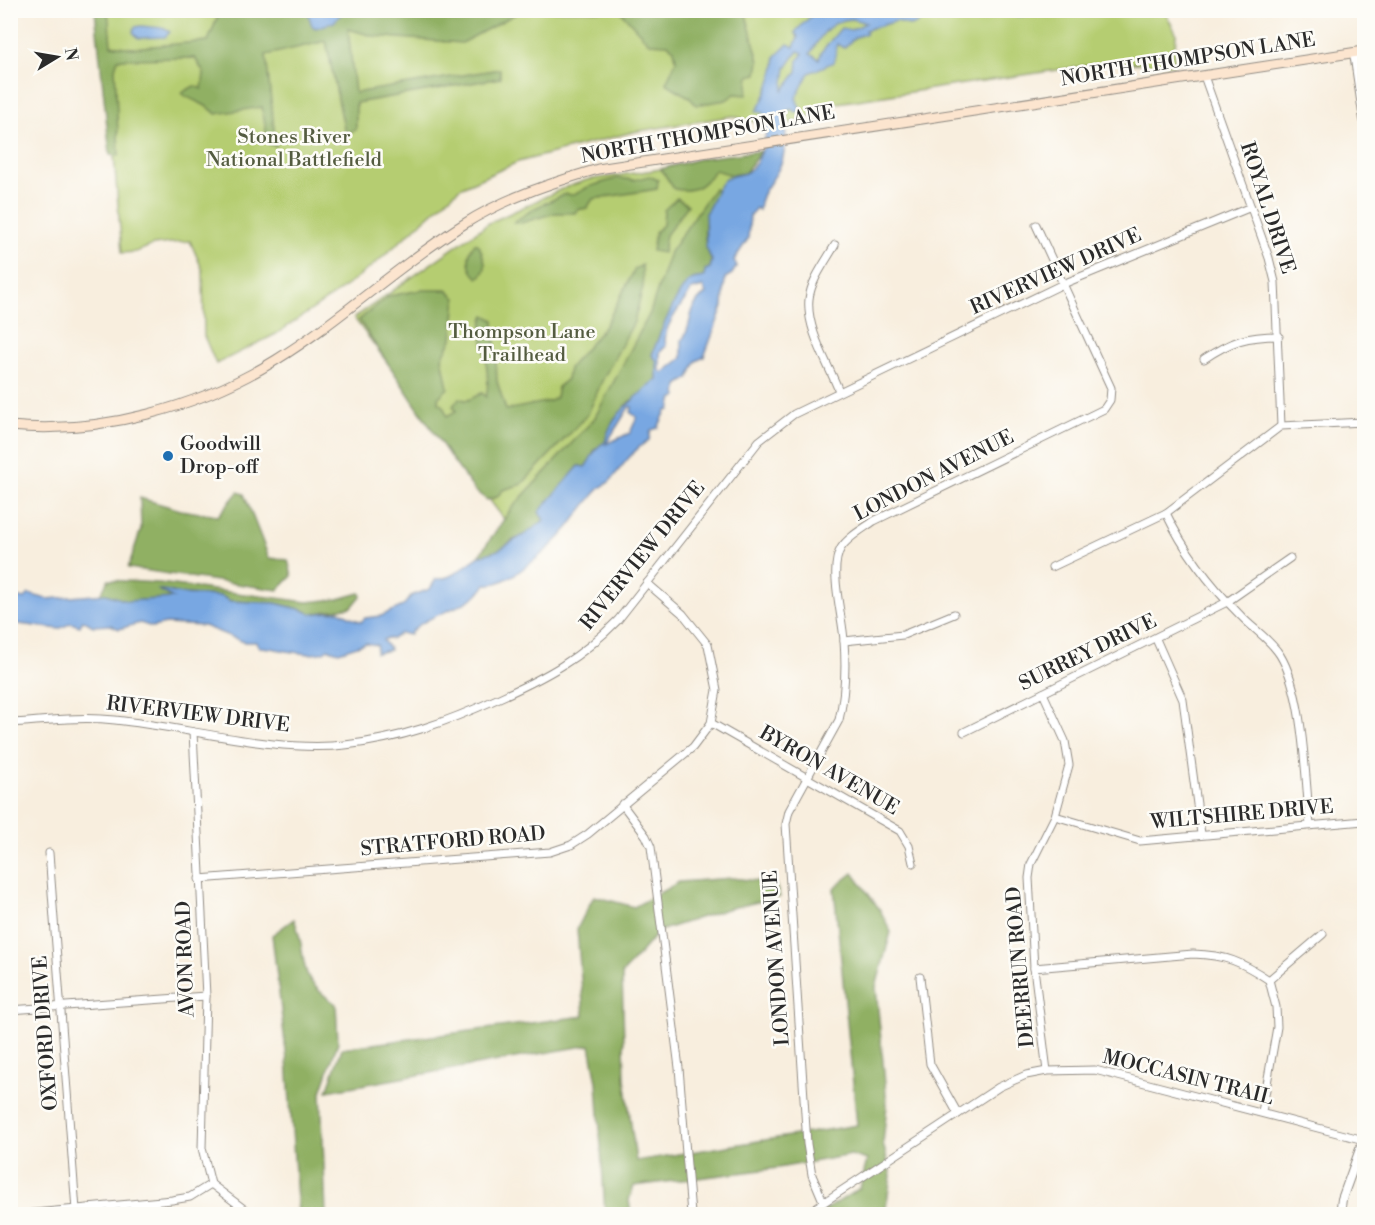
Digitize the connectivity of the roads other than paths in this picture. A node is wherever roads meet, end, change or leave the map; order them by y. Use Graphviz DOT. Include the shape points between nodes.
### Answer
graph roads {
  1 [pos="1365,51"];
  2 [pos="1354,53"];
  3 [pos="1204,76"];
  4 [pos="1365,120"];
  5 [pos="1251,207"];
  6 [pos="1036,225"];
  7 [pos="835,245"];
  8 [pos="1063,284"];
  9 [pos="1279,336"];
  10 [pos="1204,359"];
  11 [pos="839,391"];
  12 [pos="1365,422"];
  13 [pos="10,426"];
  14 [pos="1281,426"];
  15 [pos="1166,513"];
  16 [pos="1290,558"];
  17 [pos="1052,567"];
  18 [pos="647,583"];
  19 [pos="1227,602"];
  20 [pos="954,614"];
  21 [pos="1156,639"];
  22 [pos="844,640"];
  23 [pos="1043,693"];
  24 [pos="10,723"];
  25 [pos="711,723"];
  26 [pos="193,732"];
  27 [pos="964,732"];
  28 [pos="807,776"];
  29 [pos="622,804"];
  30 [pos="1055,816"];
  31 [pos="1365,821"];
  32 [pos="1310,825"];
  33 [pos="1201,834"];
  34 [pos="49,853"];
  35 [pos="913,863"];
  36 [pos="199,879"];
  37 [pos="1323,934"];
  38 [pos="1034,968"];
  39 [pos="920,976"];
  40 [pos="1269,980"];
  41 [pos="206,996"];
  42 [pos="60,1006"];
  43 [pos="10,1010"];
  44 [pos="1047,1071"];
  45 [pos="1262,1112"];
  46 [pos="958,1114"];
  47 [pos="1364,1139"];
  48 [pos="208,1187"];
  49 [pos="823,1201"];
  50 [pos="76,1210"];
  51 [pos="248,1212"];
  52 [pos="24,1215"];
  53 [pos="691,1215"];
  54 [pos="806,1215"];
  55 [pos="1340,1215"];
  1 -- 2 [label="main road, NORTH THOMPSON LANE"];
  2 -- 3 [label="main road, NORTH THOMPSON LANE"];
  2 -- 4 [label="street"];
  3 -- 5 [label="street, ROYAL DRIVE"];
  3 -- 13 [label="main road, NORTH THOMPSON LANE" via="598,169 520,195 465,223 276,360 221,389 127,418 83,425"];
  5 -- 8 [label="street, RIVERVIEW DRIVE"];
  5 -- 9 [label="street, ROYAL DRIVE" via="1275,282"];
  6 -- 8 [label="street, LONDON AVENUE"];
  7 -- 11 [label="street" via="809,298 810,320"];
  8 -- 11 [label="street, RIVERVIEW DRIVE"];
  8 -- 22 [label="street, LONDON AVENUE" via="1111,388 1110,400 1104,409 874,521 853,536 841,548 837,561"];
  9 -- 10 [label="street" via="1255,336 1228,343"];
  9 -- 14 [label="street, ROYAL DRIVE"];
  11 -- 18 [label="street, RIVERVIEW DRIVE" via="794,414 759,441"];
  12 -- 14 [label="street"];
  14 -- 15 [label="street"];
  15 -- 17 [label="street"];
  15 -- 19 [label="street" via="1180,543"];
  16 -- 19 [label="street, SURREY DRIVE"];
  18 -- 25 [label="street, STRATFORD ROAD" via="683,614 708,645 717,690"];
  18 -- 26 [label="street, RIVERVIEW DRIVE" via="618,621 572,662 445,723 400,737 340,746 303,746"];
  19 -- 21 [label="street, SURREY DRIVE"];
  19 -- 32 [label="street" via="1279,654 1291,677"];
  20 -- 22 [label="street" via="903,635"];
  21 -- 23 [label="street, SURREY DRIVE"];
  21 -- 33 [label="street" via="1184,700"];
  22 -- 28 [label="street, LONDON AVENUE" via="845,681 839,720"];
  23 -- 27 [label="street, SURREY DRIVE"];
  23 -- 30 [label="street, DEERRUN ROAD" via="1068,753 1069,765"];
  24 -- 26 [label="street, RIVERVIEW DRIVE" via="106,719"];
  25 -- 28 [label="street, BYRON AVENUE"];
  25 -- 29 [label="street, STRATFORD ROAD" via="693,747"];
  26 -- 36 [label="street, AVON ROAD"];
  28 -- 35 [label="street, BYRON AVENUE" via="900,831"];
  28 -- 49 [label="street, LONDON AVENUE" via="789,811 786,842 807,1144 812,1175"];
  29 -- 36 [label="street, STRATFORD ROAD" via="588,834 550,852"];
  29 -- 53 [label="street" via="651,847 679,1068"];
  30 -- 33 [label="street, WILTSHIRE DRIVE" via="1140,841"];
  30 -- 38 [label="street, DEERRUN ROAD" via="1031,864 1029,907"];
  31 -- 32 [label="street, WILTSHIRE DRIVE"];
  32 -- 33 [label="street, WILTSHIRE DRIVE"];
  34 -- 42 [label="street, OXFORD DRIVE"];
  36 -- 41 [label="street, AVON ROAD"];
  37 -- 40 [label="street"];
  38 -- 40 [label="street" via="1217,955 1244,964"];
  38 -- 44 [label="street, DEERRUN ROAD"];
  39 -- 46 [label="street" via="930,1064"];
  40 -- 45 [label="street" via="1277,1027"];
  41 -- 42 [label="street"];
  41 -- 48 [label="street, AVON ROAD" via="202,1148"];
  42 -- 43 [label="street"];
  42 -- 50 [label="street, OXFORD DRIVE"];
  44 -- 45 [label="street, MOCCASIN TRAIL" via="1095,1070"];
  44 -- 46 [label="street, MOCCASIN TRAIL" via="999,1087"];
  45 -- 47 [label="street, MOCCASIN TRAIL"];
  46 -- 49 [label="street, MOCCASIN TRAIL"];
  47 -- 55 [label="street"];
  48 -- 50 [label="street" via="172,1200"];
  48 -- 51 [label="street"];
  49 -- 54 [label="street, MOCCASIN TRAIL"];
  50 -- 52 [label="street"];
}
